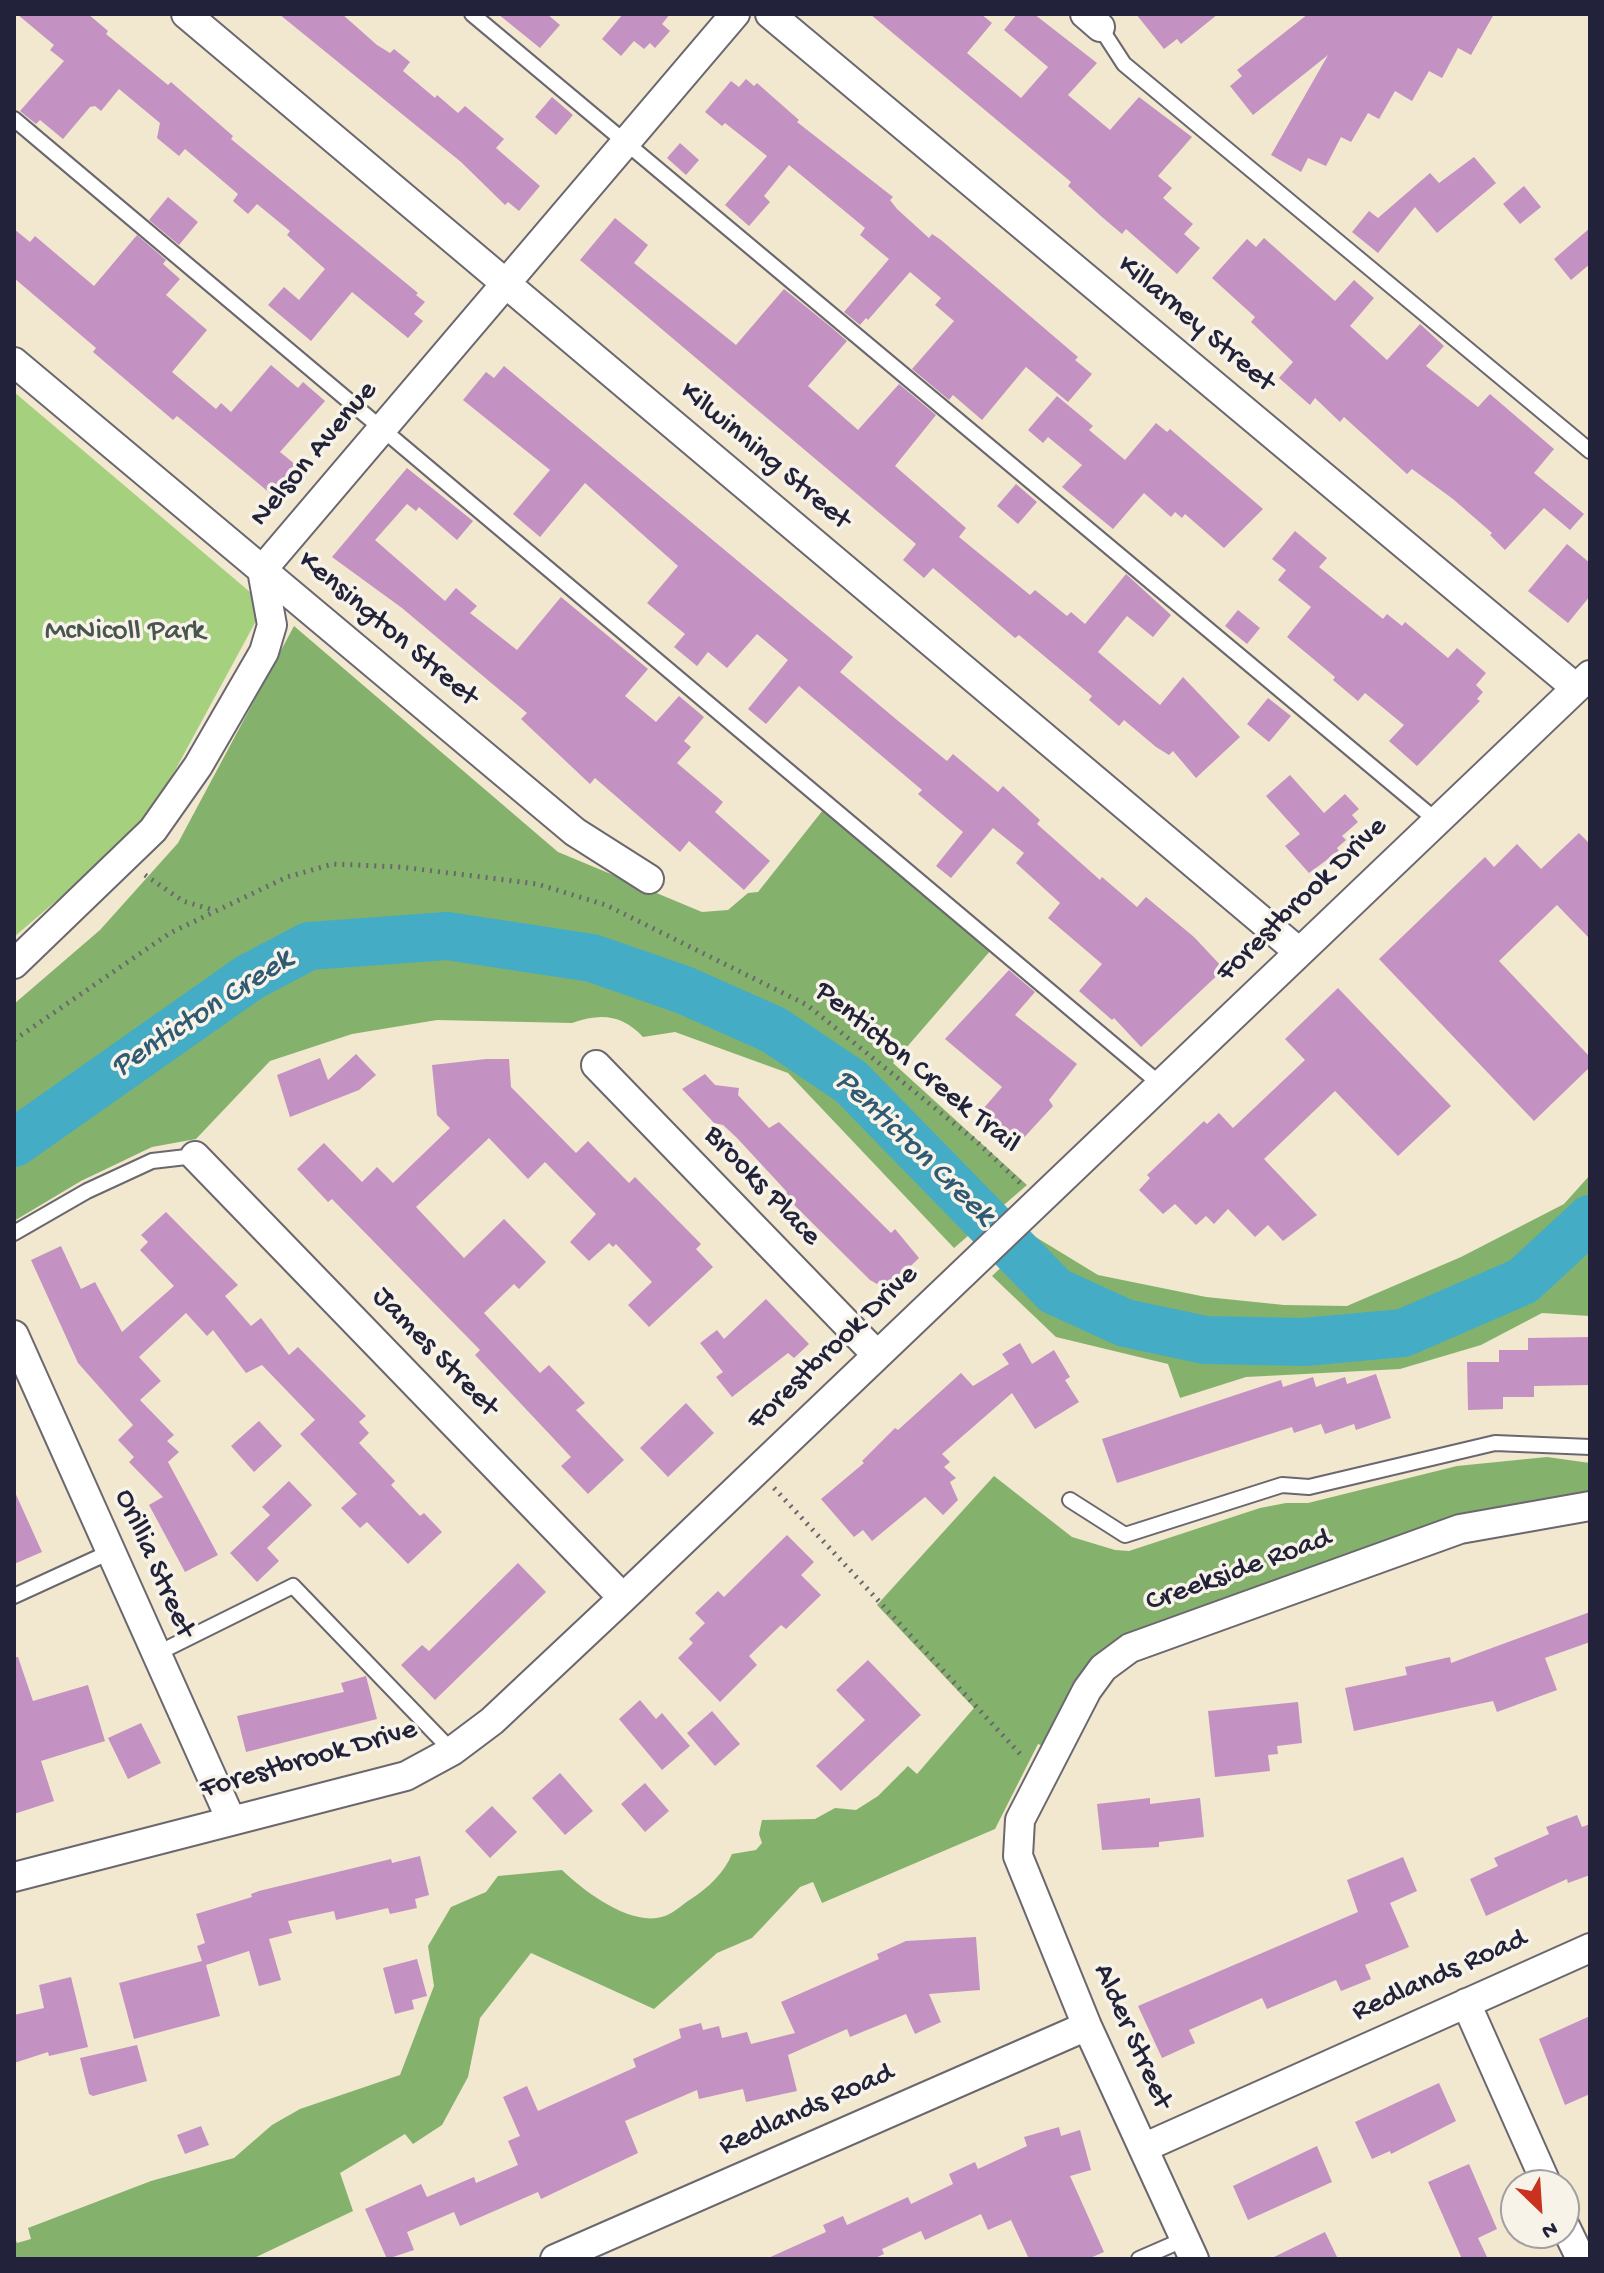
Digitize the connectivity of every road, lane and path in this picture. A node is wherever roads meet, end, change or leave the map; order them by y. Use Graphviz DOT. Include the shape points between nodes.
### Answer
graph roads {
  1 [pos="186,14"];
  2 [pos="472,14"];
  3 [pos="735,14"];
  4 [pos="770,14"];
  5 [pos="1093,20"];
  6 [pos="14,119"];
  7 [pos="625,142"];
  8 [pos="506,284"];
  9 [pos="14,362"];
  10 [pos="382,429"];
  11 [pos="1590,451"];
  12 [pos="262,570"];
  13 [pos="1583,682"];
  14 [pos="1437,821"];
  15 [pos="124,858"];
  16 [pos="649,879"];
  17 [pos="214,910"];
  18 [pos="1299,952"];
  19 [pos="14,964"];
  20 [pos="14,1040"];
  21 [pos="596,1065"];
  22 [pos="1160,1084"];
  23 [pos="195,1156"];
  24 [pos="1038,1200"];
  25 [pos="14,1233"];
  26 [pos="14,1335"];
  27 [pos="877,1355"];
  28 [pos="1590,1447"];
  29 [pos="756,1470"];
  30 [pos="1070,1500"];
  31 [pos="1590,1506"];
  32 [pos="110,1552"];
  33 [pos="14,1596"];
  34 [pos="623,1598"];
  35 [pos="156,1654"];
  36 [pos="452,1751"];
  37 [pos="1041,1777"];
  38 [pos="231,1820"];
  39 [pos="1017,1839"];
  40 [pos="14,1877"];
  41 [pos="1590,1948"];
  42 [pos="1466,2003"];
  43 [pos="1087,2026"];
  44 [pos="1143,2148"];
  45 [pos="1540,2169"];
  46 [pos="1189,2249"];
  47 [pos="555,2259"];
  48 [pos="1139,2259"];
  1 -- 8 [label="street, Kilwinning Street"];
  2 -- 7 [label="lane"];
  3 -- 7 [label="street, Nelson Avenue"];
  4 -- 13 [label="street, Killarney Street"];
  5 -- 11 [label="lane" via="1124,64"];
  6 -- 10 [label="lane"];
  7 -- 8 [label="street, Nelson Avenue"];
  7 -- 14 [label="lane"];
  8 -- 10 [label="street, Nelson Avenue"];
  8 -- 18 [label="street, Kilwinning Street"];
  9 -- 12 [label="street, Kensington Street"];
  10 -- 12 [label="street, Nelson Avenue"];
  10 -- 22 [label="lane"];
  12 -- 15 [label="street, Nelson Avenue" via="272,625 264,652 198,766 153,830"];
  12 -- 16 [label="street, Kensington Street" via="575,832"];
  13 -- 14 [label="street, Forestbrook Drive"];
  14 -- 18 [label="street, Forestbrook Drive"];
  15 -- 17 [label="path" via="183,901"];
  15 -- 19 [label="street, Nelson Avenue"];
  17 -- 20 [label="path, Penticton Creek Trail" via="170,933"];
  17 -- 24 [label="path, Penticton Creek Trail" via="287,877 333,864 537,884 606,905 807,1005 977,1142"];
  18 -- 22 [label="street, Forestbrook Drive"];
  21 -- 27 [label="street, Brooks Place"];
  22 -- 24 [label="street, Forestbrook Drive"];
  23 -- 25 [label="lane" via="152,1161"];
  23 -- 34 [label="street, James Street"];
  24 -- 27 [label="street, Forestbrook Drive"];
  26 -- 32 [label="street, Orillia Street"];
  27 -- 29 [label="street, Forestbrook Drive"];
  28 -- 30 [label="lane" via="1495,1443 1309,1487 1282,1485 1125,1535"];
  29 -- 34 [label="street, Forestbrook Drive"];
  29 -- 37 [label="path"];
  31 -- 37 [label="street, Creekside Road" via="1460,1529 1130,1648 1103,1668"];
  32 -- 33 [label="lane"];
  32 -- 35 [label="street, Orillia Street"];
  34 -- 36 [label="street, Forestbrook Drive" via="492,1721"];
  35 -- 36 [label="lane" via="293,1586"];
  35 -- 38 [label="street, Orillia Street"];
  36 -- 38 [label="street, Forestbrook Drive" via="406,1776"];
  37 -- 39 [label="street, Creekside Road" via="1020,1820"];
  38 -- 40 [label="street, Forestbrook Drive"];
  39 -- 43 [label="street, Alder Street" via="1022,1866"];
  41 -- 42 [label="street, Redlands Road"];
  42 -- 44 [label="street, Redlands Road"];
  42 -- 45 [label="street"];
  43 -- 44 [label="street, Alder Street"];
  43 -- 47 [label="street, Redlands Road"];
  44 -- 46 [label="street, Alder Street"];
  46 -- 48 [label="lane"];
}
